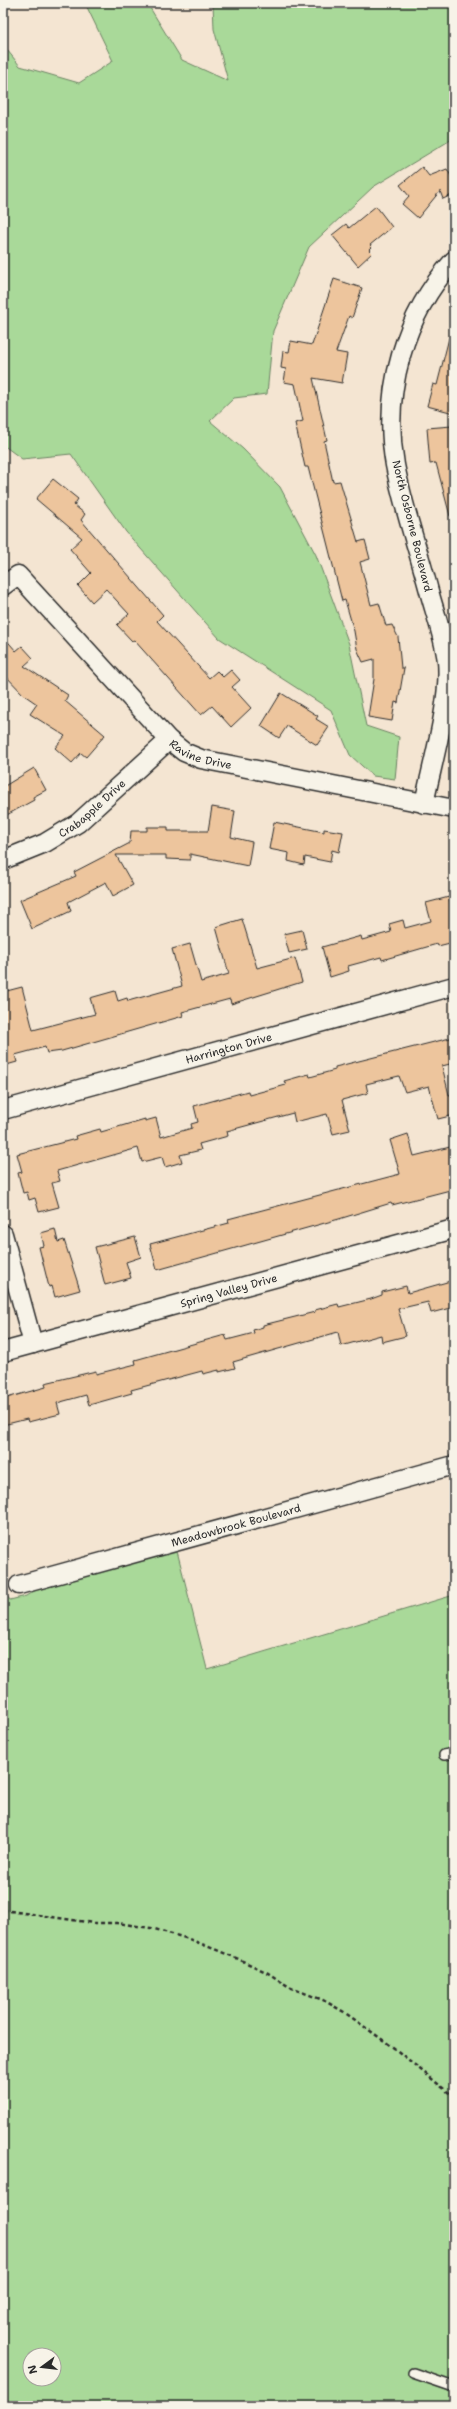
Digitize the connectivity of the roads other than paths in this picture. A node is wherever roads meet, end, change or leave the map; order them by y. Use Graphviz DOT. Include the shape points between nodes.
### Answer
graph roads {
  1 [pos="454,260"];
  2 [pos="3,586"];
  3 [pos="449,706"];
  4 [pos="169,740"];
  5 [pos="424,804"];
  6 [pos="454,810"];
  7 [pos="3,860"];
  8 [pos="454,986"];
  9 [pos="3,1110"];
  10 [pos="454,1229"];
  11 [pos="3,1234"];
  12 [pos="33,1344"];
  13 [pos="3,1352"];
  14 [pos="454,1465"];
  15 [pos="19,1585"];
  16 [pos="454,1753"];
  17 [pos="444,1755"];
  18 [pos="413,2373"];
  19 [pos="454,2387"];
  1 -- 3 [label="street, North Osborne Boulevard" via="423,303 406,341 395,382 391,424 396,466 447,659"];
  2 -- 4 [label="street, Ravine Drive" via="18,575"];
  3 -- 5 [label="street, North Osborne Boulevard"];
  4 -- 5 [label="street, Ravine Drive" via="184,752 201,759"];
  4 -- 7 [label="street, Crabapple Drive" via="78,822 45,843"];
  5 -- 6 [label="street, Ravine Drive"];
  8 -- 9 [label="street, Harrington Drive"];
  10 -- 12 [label="street, Spring Valley Drive"];
  11 -- 12 [label="street"];
  12 -- 13 [label="street, Spring Valley Drive"];
  14 -- 15 [label="street, Meadowbrook Boulevard"];
  16 -- 17 [label="lane"];
  18 -- 19 [label="lane"];
}
